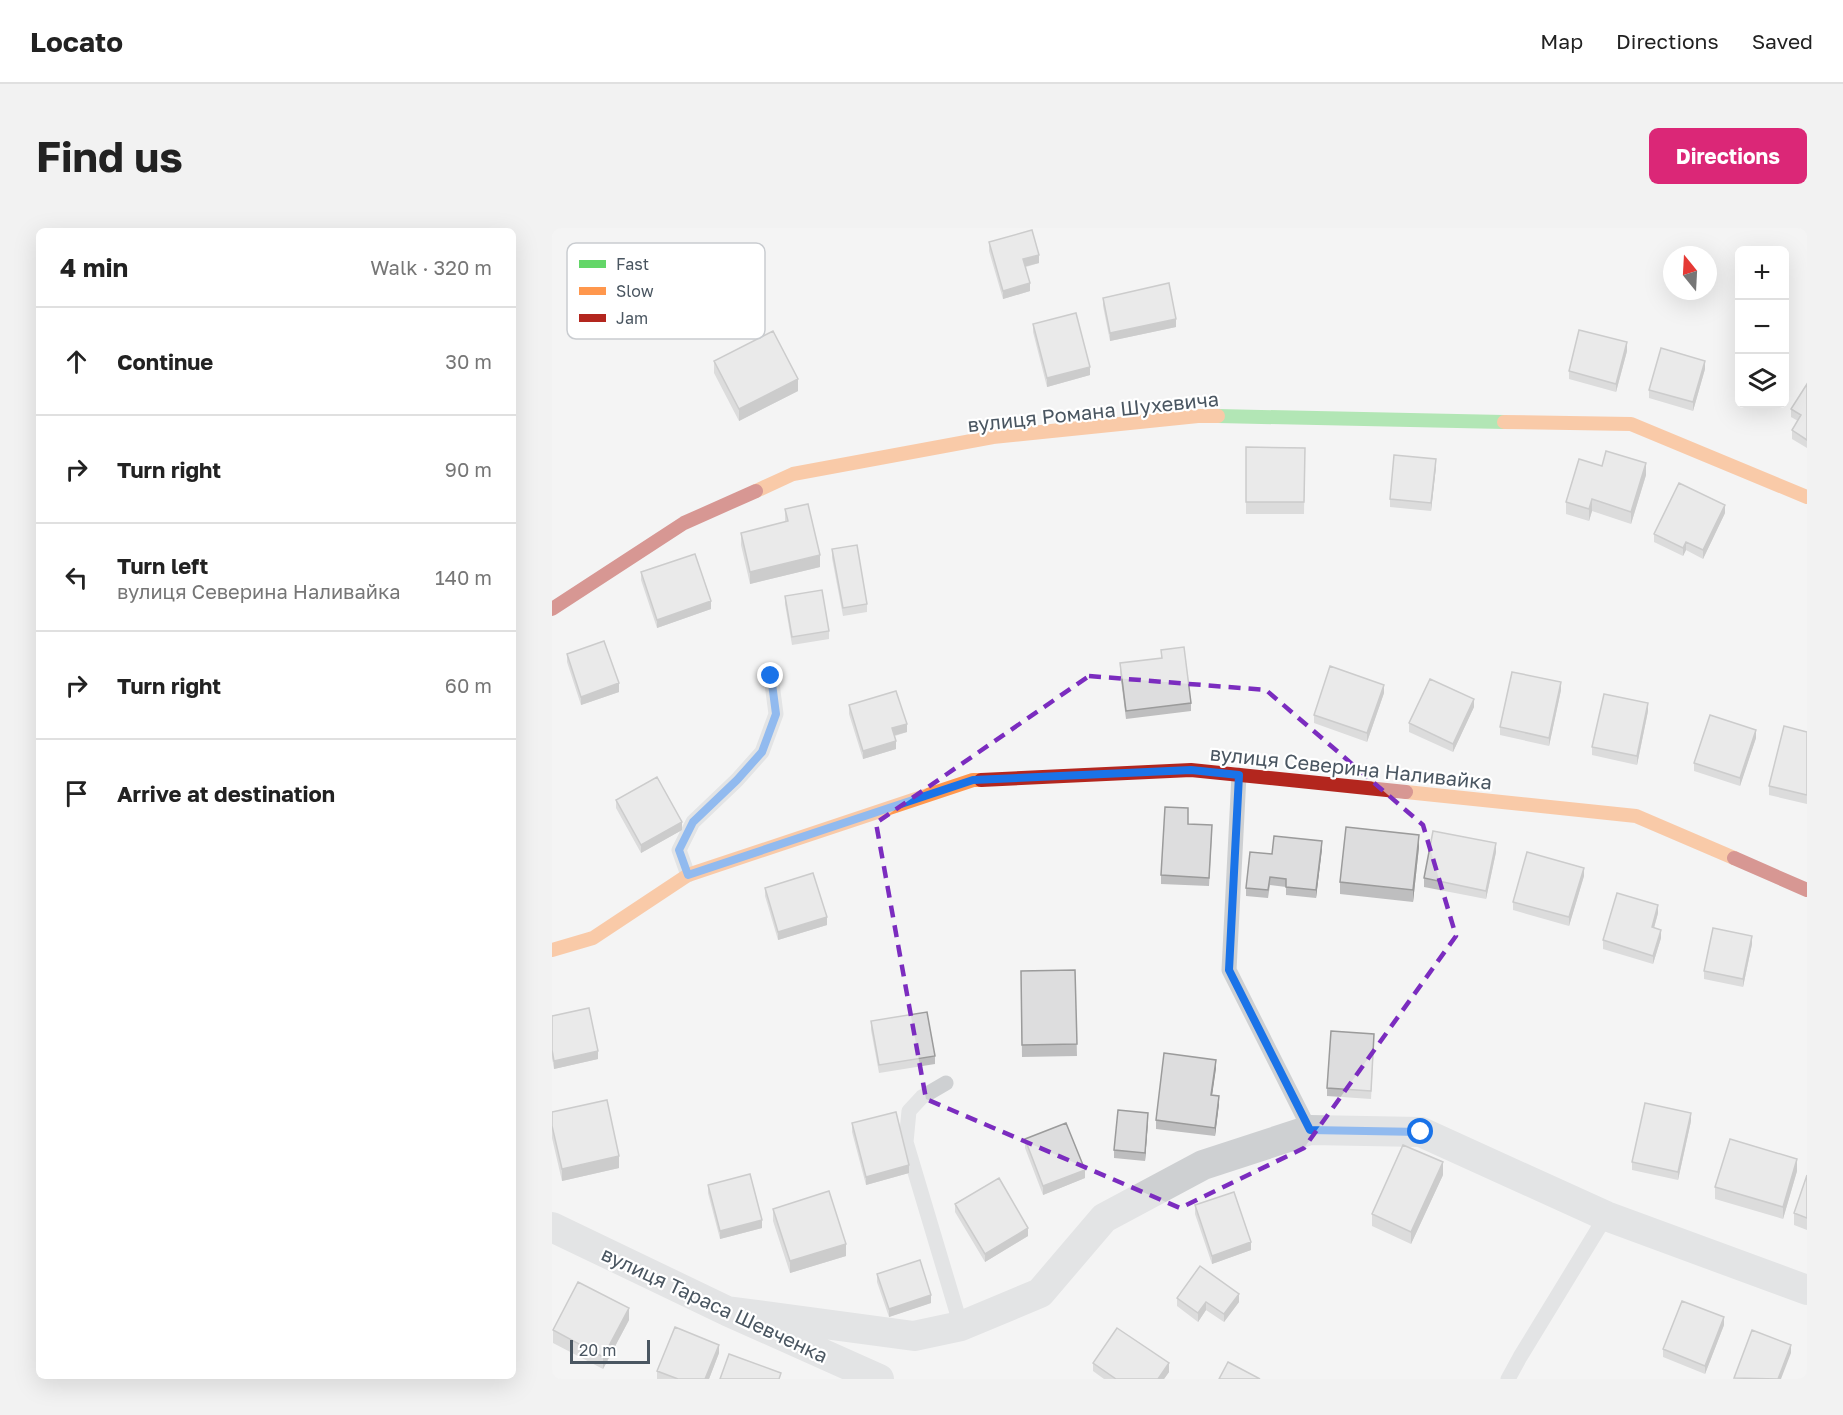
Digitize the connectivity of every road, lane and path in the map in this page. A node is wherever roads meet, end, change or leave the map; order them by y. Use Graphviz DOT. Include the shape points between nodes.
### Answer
graph roads {
  1 [pos="1807,497"];
  2 [pos="552,609"];
  3 [pos="771,676"];
  4 [pos="1239,775"];
  5 [pos="688,875"];
  6 [pos="1807,890"];
  7 [pos="552,950"];
  8 [pos="946,1083"];
  9 [pos="1310,1130"];
  10 [pos="1606,1216"];
  11 [pos="552,1227"];
  12 [pos="1807,1290"];
  13 [pos="727,1311"];
  14 [pos="961,1326"];
  15 [pos="879,1379"];
  16 [pos="1508,1379"];
  1 -- 2 [label="street, вулиця Романа Шухевича" via="1632,424 1198,416 993,437 793,474 684,523"];
  3 -- 5 [label="lane" via="776,714 762,752 693,822 679,850"];
  4 -- 5 [label="street, вулиця Северина Наливайка" via="1191,770 973,780"];
  4 -- 6 [label="street, вулиця Северина Наливайка" via="1636,816"];
  4 -- 9 [label="lane" via="1229,970"];
  5 -- 7 [label="street, вулиця Северина Наливайка" via="593,938"];
  8 -- 14 [label="lane" via="922,1097 909,1111 906,1142"];
  9 -- 10 [label="street" via="1421,1132"];
  9 -- 14 [label="street" via="1203,1164 1104,1218 1040,1293"];
  10 -- 12 [label="street"];
  10 -- 16 [label="lane"];
  11 -- 13 [label="street, вулиця Тараса Шевченка"];
  13 -- 14 [label="street" via="914,1336"];
  13 -- 15 [label="street, вулиця Тараса Шевченка"];
}
